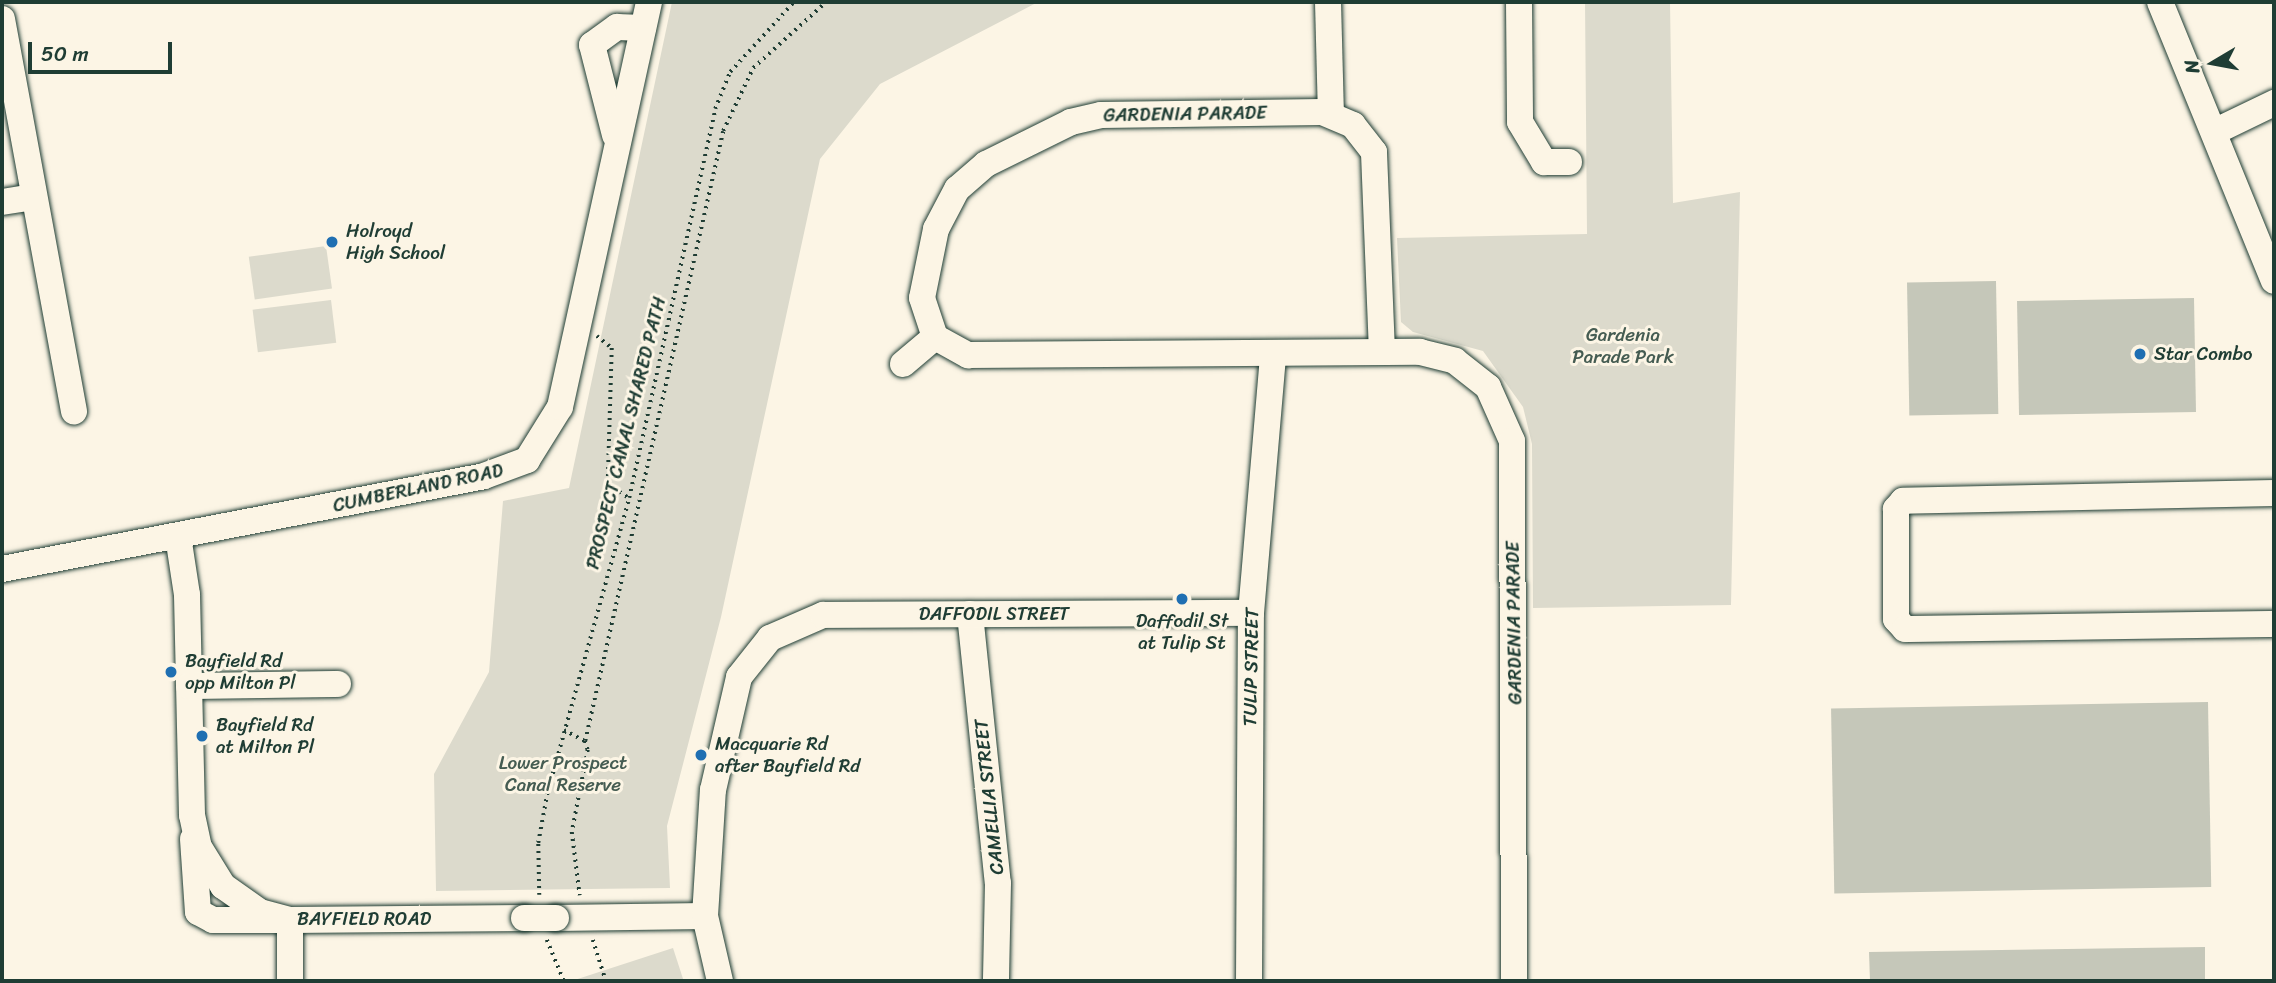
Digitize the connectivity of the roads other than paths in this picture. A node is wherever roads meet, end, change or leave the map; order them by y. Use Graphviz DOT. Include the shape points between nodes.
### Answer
graph roads {
  1 [pos="649,2"];
  2 [pos="1328,2"];
  3 [pos="1519,2"];
  4 [pos="2160,2"];
  5 [pos="2,19"];
  6 [pos="643,28"];
  7 [pos="7,85"];
  8 [pos="2274,103"];
  9 [pos="1331,114"];
  10 [pos="2214,132"];
  11 [pos="616,151"];
  12 [pos="1570,162"];
  13 [pos="33,197"];
  14 [pos="2,202"];
  15 [pos="2274,281"];
  16 [pos="935,337"];
  17 [pos="1382,352"];
  18 [pos="1273,354"];
  19 [pos="903,364"];
  20 [pos="74,411"];
  21 [pos="2274,493"];
  22 [pos="178,536"];
  23 [pos="2,569"];
  24 [pos="1251,613"];
  25 [pos="970,614"];
  26 [pos="2274,624"];
  27 [pos="338,684"];
  28 [pos="189,686"];
  29 [pos="192,815"];
  30 [pos="705,916"];
  31 [pos="290,920"];
  32 [pos="290,981"];
  33 [pos="720,981"];
  34 [pos="996,981"];
  35 [pos="1249,981"];
  36 [pos="1514,981"];
  1 -- 6 [label="street, CUMBERLAND ROAD"];
  2 -- 9 [label="street"];
  3 -- 12 [label="street" via="1520,122 1544,162"];
  4 -- 10 [label="street"];
  5 -- 7 [label="street"];
  6 -- 11 [label="street, CUMBERLAND ROAD"];
  6 -- 11 [label="street" via="617,27 592,45 593,64 614,119"];
  7 -- 13 [label="street"];
  8 -- 10 [label="street"];
  9 -- 16 [label="street, GARDENIA PARADE" via="1086,117 986,164 957,189 936,229 922,298"];
  9 -- 17 [label="street" via="1363,133 1376,161"];
  10 -- 15 [label="street"];
  11 -- 22 [label="street, CUMBERLAND ROAD" via="554,424 516,467"];
  13 -- 14 [label="street"];
  13 -- 20 [label="street"];
  16 -- 18 [label="street, GARDENIA PARADE" via="968,355"];
  16 -- 19 [label="street"];
  17 -- 18 [label="street, GARDENIA PARADE"];
  17 -- 36 [label="street, GARDENIA PARADE" via="1432,353 1468,369 1495,397 1512,441"];
  18 -- 24 [label="street, TULIP STREET"];
  21 -- 26 [label="street" via="1903,501 1896,523 1896,619 1905,629"];
  22 -- 23 [label="street, CUMBERLAND ROAD"];
  22 -- 28 [label="street, BAYFIELD ROAD" via="186,576"];
  24 -- 25 [label="street, DAFFODIL STREET"];
  24 -- 35 [label="street, TULIP STREET"];
  25 -- 30 [label="street, DAFFODIL STREET" via="812,617 782,629 750,657 715,776"];
  25 -- 34 [label="street, CAMELLIA STREET" via="998,883"];
  27 -- 28 [label="street"];
  28 -- 29 [label="street, BAYFIELD ROAD"];
  29 -- 31 [label="street, BAYFIELD ROAD" via="199,847 223,886 247,905"];
  29 -- 31 [label="street" via="198,912 213,920"];
  30 -- 31 [label="street, BAYFIELD ROAD, bridge" via="587,918 551,929 531,907"];
  30 -- 33 [label="street"];
  31 -- 32 [label="street"];
}
